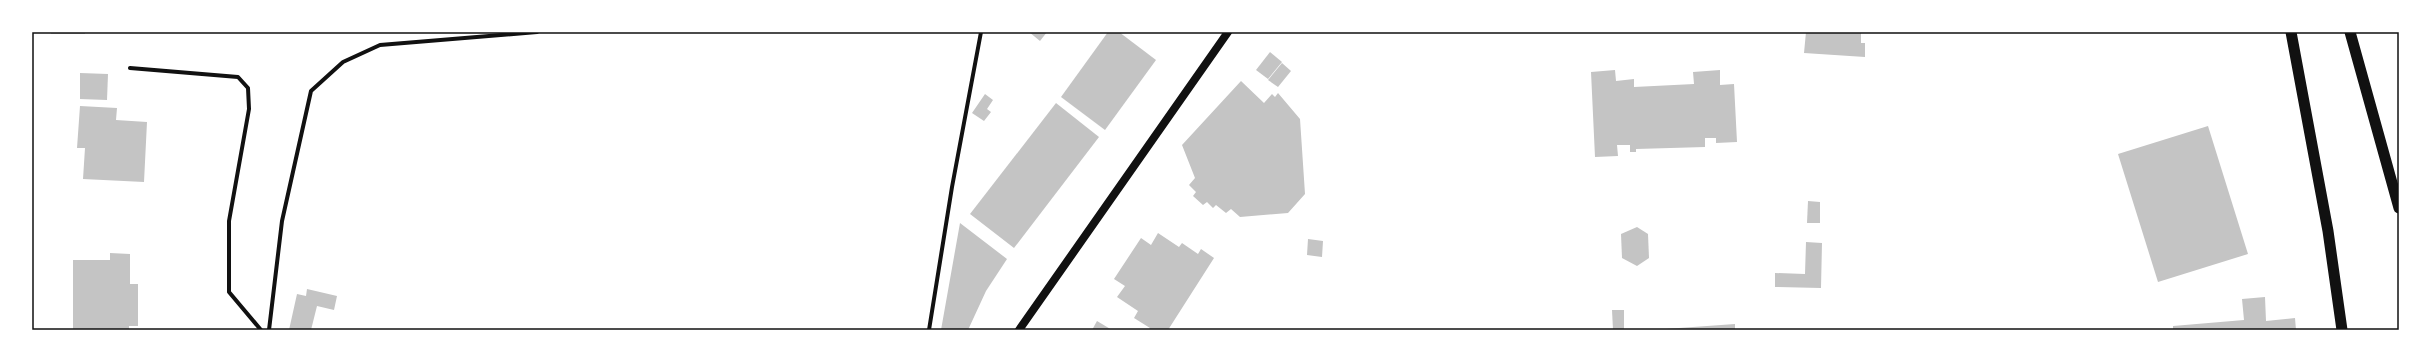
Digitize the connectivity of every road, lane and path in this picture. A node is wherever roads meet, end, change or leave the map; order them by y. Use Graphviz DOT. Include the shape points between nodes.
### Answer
graph roads {
  1 [pos="537,32"];
  2 [pos="981,32"];
  3 [pos="1228,32"];
  4 [pos="2291,32"];
  5 [pos="2350,32"];
  6 [pos="130,68"];
  7 [pos="2399,208"];
  8 [pos="261,330"];
  9 [pos="269,330"];
  10 [pos="929,330"];
  11 [pos="1019,330"];
  12 [pos="2342,330"];
  1 -- 9 [label="street" via="380,45 343,62 310,91 282,220"];
  2 -- 10 [label="street"];
  3 -- 11 [label="main road"];
  4 -- 12 [label="highway" via="2328,230"];
  5 -- 7 [label="highway"];
  6 -- 8 [label="street" via="238,77 248,88 248,109 229,221 229,292"];
}
